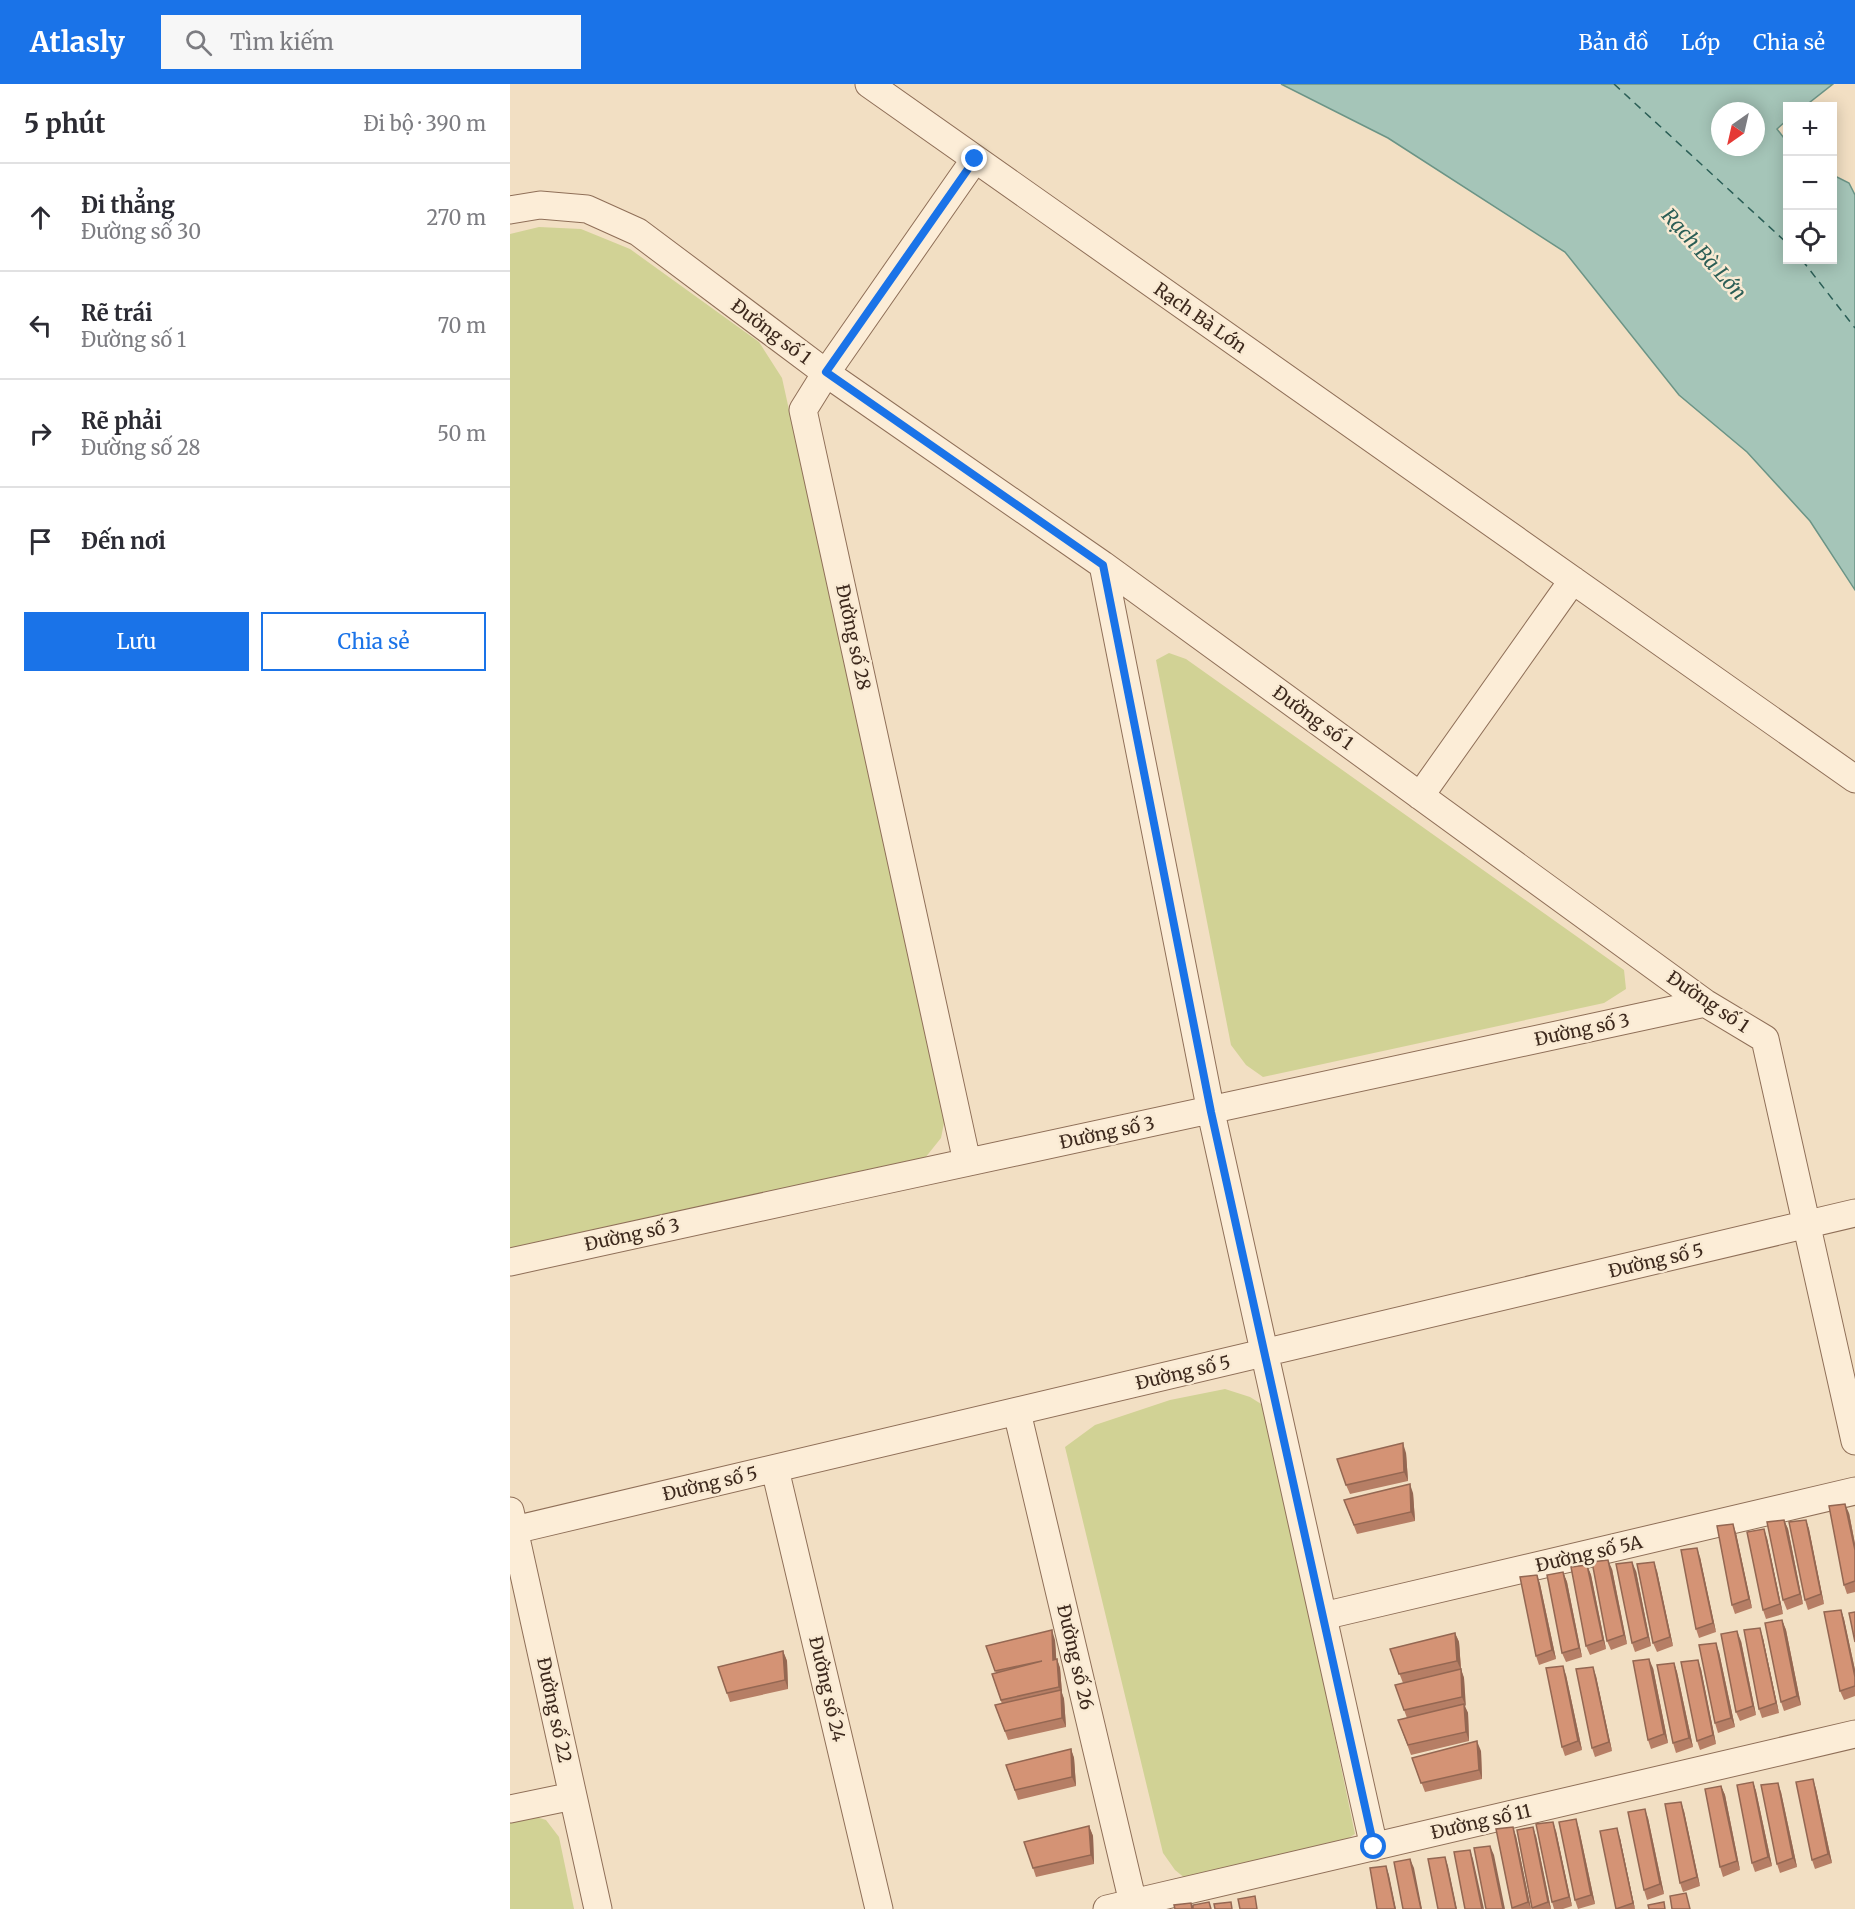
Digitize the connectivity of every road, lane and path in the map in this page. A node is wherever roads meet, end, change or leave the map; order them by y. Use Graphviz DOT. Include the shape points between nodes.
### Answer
graph roads {
  1 [pos="869,84"];
  2 [pos="975,159"];
  3 [pos="510,210"];
  4 [pos="826,372"];
  5 [pos="1103,565"];
  6 [pos="1573,580"];
  7 [pos="1855,779"];
  8 [pos="1420,796"];
  9 [pos="1705,1003"];
  10 [pos="1211,1112"];
  11 [pos="967,1162"];
  12 [pos="1855,1213"];
  13 [pos="1806,1226"];
  14 [pos="510,1262"];
  15 [pos="1266,1353"];
  16 [pos="1017,1412"];
  17 [pos="1855,1441"];
  18 [pos="775,1469"];
  19 [pos="1855,1491"];
  20 [pos="512,1524"];
  21 [pos="1323,1616"];
  22 [pos="1855,1734"];
  23 [pos="573,1796"];
  24 [pos="510,1809"];
  25 [pos="1374,1847"];
  26 [pos="1133,1903"];
  27 [pos="598,1909"];
  28 [pos="879,1909"];
  29 [pos="1107,1909"];
  1 -- 2 [label="street, Rạch Bà Lớn"];
  2 -- 4 [label="street, Đường số 28"];
  2 -- 6 [label="street, Rạch Bà Lớn"];
  3 -- 4 [label="street, Đường số 1" via="540,205 587,209 638,232"];
  4 -- 5 [label="street, Đường số 1"];
  4 -- 11 [label="street, Đường số 28" via="803,410"];
  5 -- 8 [label="street, Đường số 1"];
  5 -- 10 [label="street"];
  6 -- 7 [label="street, Rạch Bà Lớn"];
  6 -- 8 [label="street"];
  8 -- 9 [label="street, Đường số 1"];
  9 -- 10 [label="street, Đường số 3"];
  9 -- 13 [label="street, Đường số 1" via="1765,1040"];
  10 -- 11 [label="street, Đường số 3"];
  10 -- 15 [label="street"];
  11 -- 14 [label="street, Đường số 3"];
  12 -- 13 [label="street, Đường số 5"];
  13 -- 15 [label="street, Đường số 5"];
  13 -- 17 [label="street, Đường số 1"];
  15 -- 16 [label="street, Đường số 5"];
  15 -- 21 [label="street"];
  16 -- 18 [label="street, Đường số 5"];
  16 -- 26 [label="street, Đường số 26"];
  18 -- 20 [label="street, Đường số 5"];
  18 -- 28 [label="street, Đường số 24"];
  19 -- 21 [label="street, Đường số 5A"];
  20 -- 23 [label="street, Đường số 22"];
  21 -- 25 [label="street"];
  22 -- 25 [label="street, Đường số 11"];
  23 -- 24 [label="street"];
  23 -- 27 [label="street, Đường số 22"];
  25 -- 26 [label="street, Đường số 11"];
  26 -- 29 [label="street, Đường số 11"];
}
